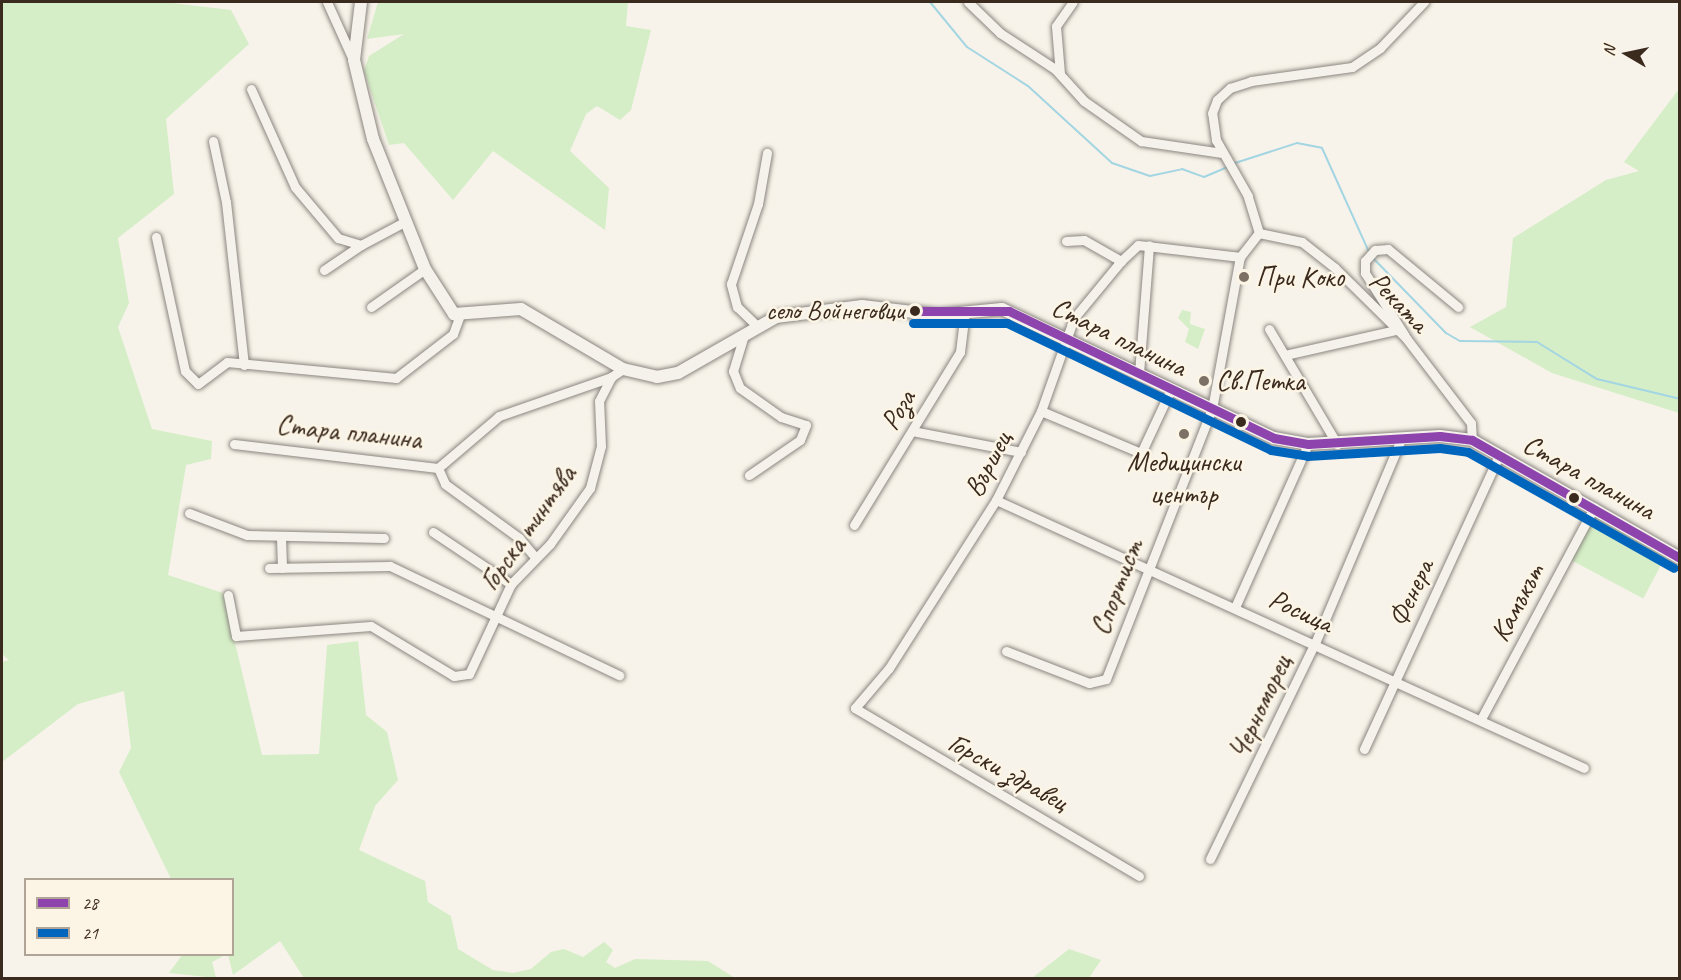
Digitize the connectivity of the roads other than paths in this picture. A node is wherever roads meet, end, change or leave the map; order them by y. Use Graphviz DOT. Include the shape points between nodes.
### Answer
graph roads {
  1 [pos="327,2"];
  2 [pos="361,2"];
  3 [pos="968,2"];
  4 [pos="1073,2"];
  5 [pos="1424,2"];
  6 [pos="355,64"];
  7 [pos="1060,74"];
  8 [pos="251,89"];
  9 [pos="213,141"];
  10 [pos="767,153"];
  11 [pos="1227,161"];
  12 [pos="404,222"];
  13 [pos="1259,233"];
  14 [pos="156,237"];
  15 [pos="1066,241"];
  16 [pos="361,245"];
  17 [pos="1149,245"];
  18 [pos="1240,257"];
  19 [pos="1121,261"];
  20 [pos="425,269"];
  21 [pos="324,270"];
  22 [pos="371,307"];
  23 [pos="1458,308"];
  24 [pos="965,313"];
  25 [pos="460,315"];
  26 [pos="757,326"];
  27 [pos="1269,329"];
  28 [pos="1396,330"];
  29 [pos="744,335"];
  30 [pos="1065,336"];
  31 [pos="1406,338"];
  32 [pos="1285,355"];
  33 [pos="243,365"];
  34 [pos="623,369"];
  35 [pos="1139,374"];
  36 [pos="611,377"];
  37 [pos="1171,389"];
  38 [pos="1212,410"];
  39 [pos="1041,411"];
  40 [pos="912,431"];
  41 [pos="1401,439"];
  42 [pos="1472,440"];
  43 [pos="234,444"];
  44 [pos="1308,444"];
  45 [pos="1337,444"];
  46 [pos="1020,452"];
  47 [pos="1499,455"];
  48 [pos="438,468"];
  49 [pos="749,475"];
  50 [pos="996,500"];
  51 [pos="1594,507"];
  52 [pos="189,513"];
  53 [pos="854,525"];
  54 [pos="433,532"];
  55 [pos="281,538"];
  56 [pos="384,538"];
  57 [pos="535,557"];
  58 [pos="1680,558"];
  59 [pos="1149,567"];
  60 [pos="268,568"];
  61 [pos="282,568"];
  62 [pos="511,584"];
  63 [pos="228,595"];
  64 [pos="1236,605"];
  65 [pos="495,615"];
  66 [pos="1315,643"];
  67 [pos="1006,651"];
  68 [pos="619,675"];
  69 [pos="1396,680"];
  70 [pos="855,708"];
  71 [pos="1481,719"];
  72 [pos="1364,749"];
  73 [pos="1584,768"];
  74 [pos="1210,859"];
  75 [pos="1139,876"];
  1 -- 6 [label="street"];
  2 -- 6 [label="street"];
  3 -- 7 [label="street" via="1000,33"];
  4 -- 7 [label="street" via="1056,26"];
  5 -- 11 [label="street" via="1380,48 1352,67 1230,88 1212,113"];
  6 -- 12 [label="street" via="373,139"];
  7 -- 11 [label="street" via="1089,105 1147,144"];
  8 -- 16 [label="street" via="295,187 338,238"];
  9 -- 33 [label="street" via="226,202"];
  10 -- 26 [label="street" via="758,204 731,284 737,307"];
  11 -- 13 [label="street" via="1248,196"];
  12 -- 16 [label="street"];
  12 -- 20 [label="street"];
  13 -- 18 [label="street, Спортист"];
  13 -- 28 [label="street, Реката" via="1294,239 1320,254"];
  14 -- 33 [label="street" via="171,322 189,378 203,383 224,363"];
  15 -- 19 [label="street" via="1084,240"];
  16 -- 21 [label="street"];
  17 -- 18 [label="street"];
  17 -- 19 [label="street, Вършец" via="1135,245"];
  17 -- 35 [label="street"];
  18 -- 38 [label="street, Спортист"];
  19 -- 30 [label="street, Вършец"];
  20 -- 22 [label="street"];
  20 -- 25 [label="street" via="447,308"];
  23 -- 31 [label="street" via="1388,249 1372,253 1365,273"];
  24 -- 26 [label="street, Стара планина" via="862,306 776,316"];
  24 -- 30 [label="street, Стара планина" via="1002,309"];
  24 -- 40 [label="street, Роза" via="960,352"];
  25 -- 33 [label="street" via="453,334 396,378"];
  25 -- 34 [label="street, Стара планина" via="498,306 521,309"];
  26 -- 29 [label="street, Стара планина"];
  27 -- 32 [label="street"];
  28 -- 31 [label="street, Реката"];
  28 -- 32 [label="street"];
  29 -- 34 [label="street, Стара планина" via="678,373 657,377"];
  29 -- 49 [label="street" via="733,371 740,388 781,417 806,425 800,440"];
  30 -- 35 [label="street, Стара планина"];
  30 -- 39 [label="street, Вършец"];
  31 -- 42 [label="street, Реката" via="1471,423"];
  32 -- 45 [label="street"];
  34 -- 36 [label="street"];
  35 -- 37 [label="street, Стара планина"];
  36 -- 48 [label="street, Стара планина" via="499,416"];
  36 -- 57 [label="street, Горска тинтява" via="597,413 601,446 590,488"];
  37 -- 38 [label="street, Стара планина"];
  37 -- 39 [label="street" via="1141,453"];
  38 -- 44 [label="street, Стара планина" via="1274,438"];
  38 -- 59 [label="street, Спортист"];
  39 -- 46 [label="street, Вършец"];
  40 -- 46 [label="street"];
  40 -- 53 [label="street, Роза"];
  41 -- 42 [label="street, Стара планина" via="1440,436"];
  41 -- 45 [label="street, Стара планина"];
  41 -- 66 [label="street, Черноморец"];
  42 -- 47 [label="street, Стара планина"];
  43 -- 48 [label="street, Стара планина"];
  44 -- 45 [label="street, Стара планина"];
  44 -- 64 [label="street"];
  46 -- 50 [label="street, Вършец"];
  47 -- 51 [label="street, Стара планина"];
  47 -- 69 [label="street, Фенера"];
  48 -- 57 [label="street" via="445,484 519,538"];
  50 -- 59 [label="street, Росица"];
  50 -- 70 [label="street, Вършец" via="889,668"];
  51 -- 58 [label="street, Стара планина"];
  51 -- 71 [label="street, Камъкът"];
  52 -- 55 [label="street" via="246,536"];
  54 -- 62 [label="street"];
  55 -- 56 [label="street"];
  55 -- 61 [label="street"];
  57 -- 62 [label="street, Горска тинтява"];
  59 -- 64 [label="street, Росица"];
  59 -- 67 [label="street, Спортист" via="1106,679 1100,683"];
  60 -- 61 [label="street"];
  61 -- 65 [label="street" via="390,566"];
  62 -- 65 [label="street, Горска тинтява"];
  63 -- 65 [label="street, Горска тинтява" via="236,636 371,626 463,677 483,652"];
  64 -- 66 [label="street, Росица"];
  65 -- 68 [label="street"];
  66 -- 69 [label="street, Росица"];
  66 -- 74 [label="street, Черноморец"];
  69 -- 71 [label="street, Росица"];
  69 -- 72 [label="street, Фенера"];
  70 -- 75 [label="street, Горски здравец"];
  71 -- 73 [label="street, Росица"];
}
